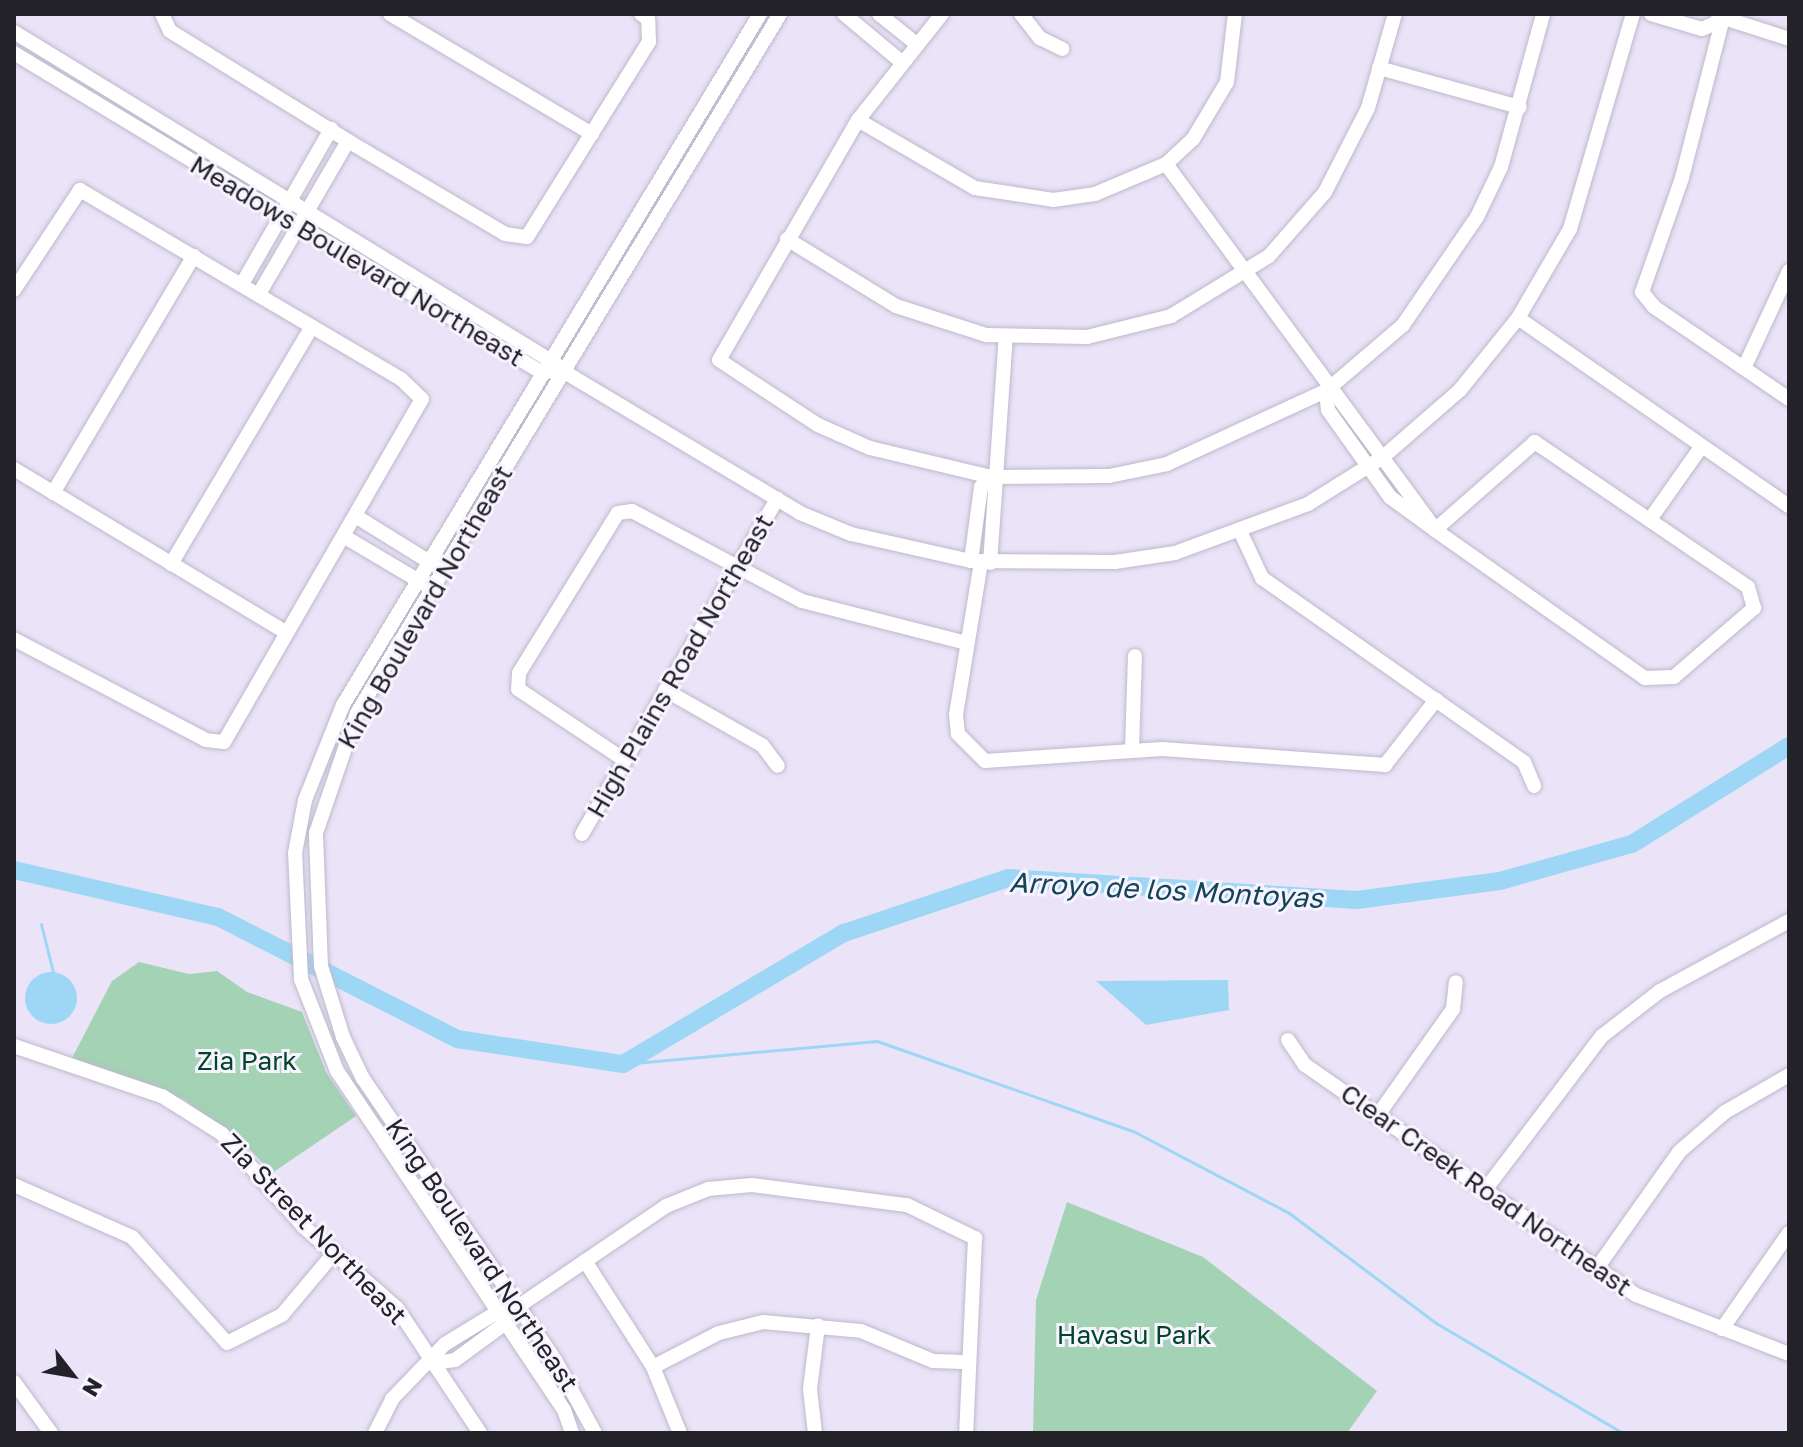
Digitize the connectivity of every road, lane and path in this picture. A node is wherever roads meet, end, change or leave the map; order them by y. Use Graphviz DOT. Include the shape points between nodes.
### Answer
graph roads {
  1 [pos="162,14"];
  2 [pos="390,14"];
  3 [pos="760,14"];
  4 [pos="780,14"];
  5 [pos="844,14"];
  6 [pos="879,14"];
  7 [pos="942,14"];
  8 [pos="1021,14"];
  9 [pos="1235,14"];
  10 [pos="1395,14"];
  11 [pos="1543,14"];
  12 [pos="1633,14"];
  13 [pos="1651,14"];
  14 [pos="644,16"];
  15 [pos="1720,16"];
  16 [pos="14,32"];
  17 [pos="1789,39"];
  18 [pos="914,42"];
  19 [pos="1063,49"];
  20 [pos="14,53"];
  21 [pos="899,60"];
  22 [pos="1379,68"];
  23 [pos="1520,107"];
  24 [pos="858,120"];
  25 [pos="331,129"];
  26 [pos="592,134"];
  27 [pos="348,141"];
  28 [pos="1166,164"];
  29 [pos="292,199"];
  30 [pos="307,209"];
  31 [pos="281,215"];
  32 [pos="298,225"];
  33 [pos="787,239"];
  34 [pos="194,256"];
  35 [pos="1789,271"];
  36 [pos="1243,276"];
  37 [pos="242,284"];
  38 [pos="14,290"];
  39 [pos="259,294"];
  40 [pos="1518,318"];
  41 [pos="312,327"];
  42 [pos="1006,337"];
  43 [pos="550,357"];
  44 [pos="1744,368"];
  45 [pos="563,371"];
  46 [pos="541,372"];
  47 [pos="1326,391"];
  48 [pos="1789,399"];
  49 [pos="1701,447"];
  50 [pos="1383,457"];
  51 [pos="1368,467"];
  52 [pos="14,469"];
  53 [pos="992,477"];
  54 [pos="53,493"];
  55 [pos="777,499"];
  56 [pos="1789,506"];
  57 [pos="357,517"];
  58 [pos="1651,518"];
  59 [pos="1435,530"];
  60 [pos="1241,533"];
  61 [pos="345,537"];
  62 [pos="429,561"];
  63 [pos="981,562"];
  64 [pos="171,564"];
  65 [pos="443,570"];
  66 [pos="738,571"];
  67 [pos="418,580"];
  68 [pos="432,589"];
  69 [pos="287,633"];
  70 [pos="14,639"];
  71 [pos="967,643"];
  72 [pos="1135,656"];
  73 [pos="665,690"];
  74 [pos="1436,700"];
  75 [pos="1132,750"];
  76 [pos="623,759"];
  77 [pos="778,766"];
  78 [pos="1534,786"];
  79 [pos="582,834"];
  80 [pos="1789,921"];
  81 [pos="1456,982"];
  82 [pos="1288,1040"];
  83 [pos="14,1046"];
  84 [pos="1789,1075"];
  85 [pos="1378,1115"];
  86 [pos="14,1185"];
  87 [pos="1485,1190"];
  88 [pos="1789,1233"];
  89 [pos="334,1253"];
  90 [pos="585,1261"];
  91 [pos="1597,1268"];
  92 [pos="519,1306"];
  93 [pos="497,1309"];
  94 [pos="507,1325"];
  95 [pos="818,1326"];
  96 [pos="1722,1329"];
  97 [pos="1789,1354"];
  98 [pos="967,1362"];
  99 [pos="434,1363"];
  100 [pos="653,1367"];
  101 [pos="14,1382"];
  102 [pos="51,1433"];
  103 [pos="375,1433"];
  104 [pos="480,1433"];
  105 [pos="572,1433"];
  106 [pos="595,1433"];
  107 [pos="680,1433"];
  108 [pos="815,1433"];
  109 [pos="966,1433"];
  1 -- 25 [label="street" via="170,31"];
  2 -- 26 [label="street"];
  3 -- 43 [label="street, King Boulevard Northeast"];
  4 -- 45 [label="street, King Boulevard Northeast"];
  5 -- 21 [label="street"];
  6 -- 18 [label="street"];
  7 -- 18 [label="street"];
  8 -- 19 [label="street" via="1040,38"];
  9 -- 28 [label="street" via="1219,102"];
  10 -- 22 [label="street"];
  11 -- 23 [label="street"];
  12 -- 40 [label="street" via="1592,170 1570,229"];
  13 -- 15 [label="street" via="1702,29"];
  14 -- 26 [label="street" via="649,42"];
  15 -- 17 [label="street"];
  15 -- 44 [label="street" via="1682,178 1642,292"];
  16 -- 29 [label="street, Meadows Boulevard Northeast"];
  18 -- 21 [label="street"];
  20 -- 31 [label="street, Meadows Boulevard Northeast"];
  21 -- 24 [label="street"];
  22 -- 23 [label="street"];
  22 -- 36 [label="street" via="1368,108 1325,192"];
  23 -- 47 [label="street" via="1501,167 1444,273 1403,325"];
  24 -- 28 [label="street" via="949,175 1006,197 1095,194"];
  24 -- 33 [label="street"];
  25 -- 27 [label="street"];
  25 -- 29 [label="street"];
  26 -- 27 [label="street" via="527,237 505,234"];
  27 -- 30 [label="street"];
  28 -- 36 [label="street"];
  29 -- 30 [label="street, Meadows Boulevard Northeast"];
  29 -- 31 [label="street"];
  30 -- 32 [label="street"];
  30 -- 43 [label="street, Meadows Boulevard Northeast"];
  31 -- 32 [label="street, Meadows Boulevard Northeast"];
  31 -- 37 [label="street"];
  32 -- 39 [label="street"];
  32 -- 46 [label="street, Meadows Boulevard Northeast"];
  33 -- 42 [label="street" via="896,306"];
  33 -- 53 [label="street" via="719,360 818,425 870,448"];
  34 -- 37 [label="street"];
  34 -- 38 [label="street" via="80,190"];
  34 -- 54 [label="street"];
  35 -- 44 [label="street"];
  36 -- 42 [label="street" via="1205,301 1124,333"];
  36 -- 47 [label="street"];
  37 -- 39 [label="street"];
  39 -- 41 [label="street"];
  40 -- 49 [label="street"];
  40 -- 50 [label="street" via="1460,390"];
  41 -- 57 [label="street" via="422,399"];
  41 -- 64 [label="street"];
  42 -- 53 [label="street"];
  43 -- 45 [label="street, Meadows Boulevard Northeast"];
  43 -- 46 [label="street, King Boulevard Northeast"];
  44 -- 48 [label="street"];
  45 -- 46 [label="street, Meadows Boulevard Northeast"];
  45 -- 55 [label="street"];
  45 -- 65 [label="street, King Boulevard Northeast"];
  46 -- 62 [label="street, King Boulevard Northeast"];
  47 -- 50 [label="street" via="1344,399"];
  47 -- 51 [label="street" via="1328,410"];
  47 -- 53 [label="street" via="1167,464 1109,476"];
  49 -- 56 [label="street"];
  49 -- 58 [label="street"];
  50 -- 51 [label="street"];
  50 -- 59 [label="street"];
  51 -- 59 [label="street" via="1390,497"];
  51 -- 60 [label="street"];
  52 -- 54 [label="street"];
  53 -- 63 [label="street" via="981,487"];
  54 -- 64 [label="street"];
  55 -- 63 [label="street" via="851,534"];
  55 -- 66 [label="street, High Plains Road Northeast"];
  57 -- 61 [label="street"];
  57 -- 62 [label="street"];
  58 -- 59 [label="street" via="1535,442"];
  58 -- 59 [label="street" via="1748,587 1756,601 1742,624 1674,677 1654,682"];
  60 -- 63 [label="street" via="1115,562"];
  60 -- 74 [label="street" via="1268,583"];
  61 -- 67 [label="street"];
  61 -- 69 [label="street"];
  62 -- 65 [label="street"];
  62 -- 67 [label="street, King Boulevard Northeast"];
  63 -- 71 [label="street"];
  64 -- 69 [label="street"];
  65 -- 68 [label="street, King Boulevard Northeast"];
  66 -- 71 [label="street" via="802,601"];
  66 -- 73 [label="street, High Plains Road Northeast"];
  66 -- 76 [label="street" via="632,511 605,524 519,673 518,689"];
  67 -- 68 [label="street"];
  67 -- 93 [label="street, King Boulevard Northeast" via="343,705 305,800 295,853 299,960 337,1071"];
  68 -- 92 [label="street, King Boulevard Northeast" via="340,749 316,833 318,941 325,979 363,1079"];
  69 -- 70 [label="street" via="224,742 206,740"];
  71 -- 75 [label="street" via="956,715 958,734 976,756 1000,764"];
  72 -- 75 [label="street"];
  73 -- 76 [label="street, High Plains Road Northeast"];
  73 -- 77 [label="street" via="762,745"];
  74 -- 75 [label="street" via="1385,765"];
  74 -- 78 [label="street" via="1524,762"];
  76 -- 79 [label="street, High Plains Road Northeast"];
  80 -- 87 [label="street" via="1660,991 1602,1036"];
  81 -- 85 [label="street" via="1453,1009"];
  82 -- 85 [label="street, Clear Creek Road Northeast" via="1305,1065"];
  83 -- 89 [label="street, Zia Street Northeast" via="162,1096 196,1115 242,1150"];
  84 -- 91 [label="street" via="1725,1112 1679,1152"];
  85 -- 87 [label="street, Clear Creek Road Northeast"];
  86 -- 89 [label="street" via="132,1237 227,1343 282,1315"];
  87 -- 91 [label="street, Clear Creek Road Northeast"];
  88 -- 96 [label="street"];
  89 -- 99 [label="street, Zia Street Northeast" via="397,1308"];
  90 -- 92 [label="street"];
  90 -- 98 [label="street" via="666,1206 731,1185 907,1205 975,1238"];
  90 -- 100 [label="street"];
  91 -- 96 [label="street, Clear Creek Road Northeast" via="1636,1295"];
  92 -- 93 [label="street"];
  92 -- 94 [label="street"];
  92 -- 106 [label="street, King Boulevard Northeast"];
  93 -- 94 [label="street, King Boulevard Northeast"];
  93 -- 99 [label="street" via="445,1344"];
  94 -- 99 [label="street" via="455,1360"];
  94 -- 105 [label="street, King Boulevard Northeast"];
  95 -- 98 [label="street" via="861,1331 933,1361"];
  95 -- 100 [label="street" via="738,1326"];
  95 -- 108 [label="street" via="810,1389"];
  96 -- 97 [label="street, Clear Creek Road Northeast"];
  98 -- 109 [label="street"];
  99 -- 103 [label="street" via="399,1391"];
  99 -- 104 [label="street, Zia Street Northeast"];
  100 -- 107 [label="street"];
  101 -- 102 [label="street"];
}
